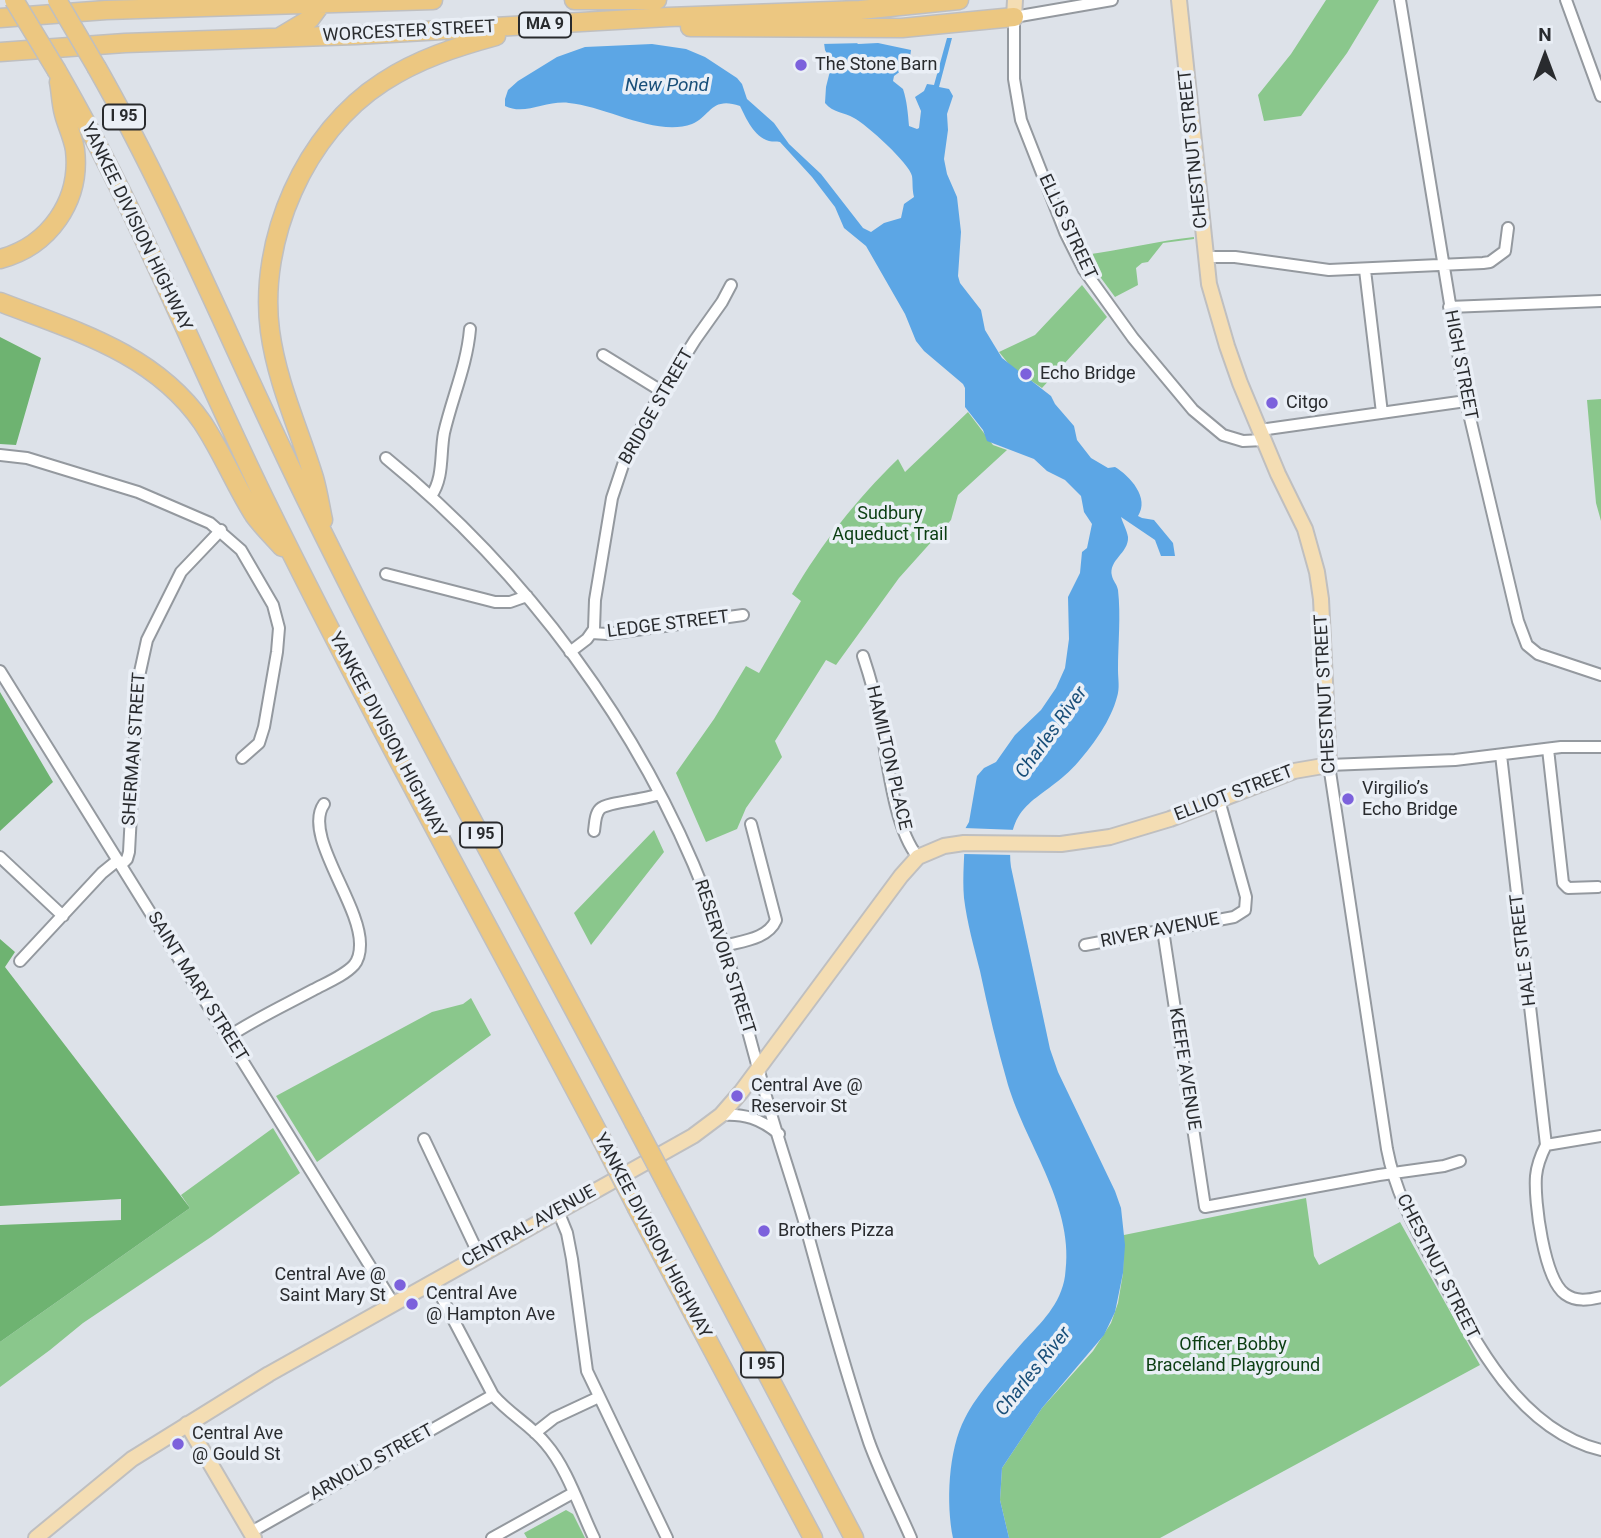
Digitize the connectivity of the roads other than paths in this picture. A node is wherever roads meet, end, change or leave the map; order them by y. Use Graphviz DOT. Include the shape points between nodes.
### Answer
graph roads {
  1 [pos="14,0"];
  2 [pos="57,0"];
  3 [pos="149,0"];
  4 [pos="433,0"];
  5 [pos="574,0"];
  6 [pos="657,0"];
  7 [pos="959,0"];
  8 [pos="1112,0"];
  9 [pos="1179,0"];
  10 [pos="1401,0"];
  11 [pos="1566,0"];
  12 [pos="323,1"];
  13 [pos="113,9"];
  14 [pos="1015,9"];
  15 [pos="0,18"];
  16 [pos="813,20"];
  17 [pos="529,26"];
  18 [pos="277,38"];
  19 [pos="0,52"];
  20 [pos="57,71"];
  21 [pos="1601,96"];
  22 [pos="1508,228"];
  23 [pos="1205,257"];
  24 [pos="0,259"];
  25 [pos="1443,266"];
  26 [pos="1365,270"];
  27 [pos="731,285"];
  28 [pos="1601,301"];
  29 [pos="0,302"];
  30 [pos="1449,307"];
  31 [pos="470,328"];
  32 [pos="603,355"];
  33 [pos="663,391"];
  34 [pos="1466,401"];
  35 [pos="1382,413"];
  36 [pos="1262,435"];
  37 [pos="0,455"];
  38 [pos="386,458"];
  39 [pos="431,496"];
  40 [pos="221,530"];
  41 [pos="330,547"];
  42 [pos="298,566"];
  43 [pos="386,575"];
  44 [pos="527,596"];
  45 [pos="743,615"];
  46 [pos="592,633"];
  47 [pos="570,652"];
  48 [pos="863,656"];
  49 [pos="0,671"];
  50 [pos="1601,675"];
  51 [pos="1601,747"];
  52 [pos="1548,749"];
  53 [pos="1501,755"];
  54 [pos="242,758"];
  55 [pos="1329,765"];
  56 [pos="659,794"];
  57 [pos="1219,800"];
  58 [pos="324,804"];
  59 [pos="751,824"];
  60 [pos="594,831"];
  61 [pos="995,843"];
  62 [pos="0,856"];
  63 [pos="918,857"];
  64 [pos="120,863"];
  65 [pos="1598,887"];
  66 [pos="63,916"];
  67 [pos="1163,930"];
  68 [pos="724,946"];
  69 [pos="1085,946"];
  70 [pos="20,961"];
  71 [pos="228,1037"];
  72 [pos="758,1068"];
  73 [pos="720,1115"];
  74 [pos="779,1135"];
  75 [pos="1601,1136"];
  76 [pos="424,1139"];
  77 [pos="1546,1145"];
  78 [pos="1460,1161"];
  79 [pos="1392,1173"];
  80 [pos="558,1211"];
  81 [pos="479,1255"];
  82 [pos="433,1280"];
  83 [pos="1601,1297"];
  84 [pos="393,1303"];
  85 [pos="493,1395"];
  86 [pos="599,1397"];
  87 [pos="187,1424"];
  88 [pos="535,1433"];
  89 [pos="1601,1450"];
  90 [pos="573,1493"];
  91 [pos="252,1535"];
  92 [pos="36,1538"];
  93 [pos="492,1538"];
  94 [pos="594,1538"];
  95 [pos="667,1538"];
  96 [pos="813,1538"];
  97 [pos="854,1538"];
  98 [pos="911,1538"];
  1 -- 20 [label="highway, YANKEE DIVISION HIGHWAY / I 95, bridge"];
  2 -- 41 [label="highway, YANKEE DIVISION HIGHWAY / I 95, bridge" via="159,187"];
  3 -- 13 [label="highway"];
  4 -- 12 [label="highway, WORCESTER STREET"];
  5 -- 6 [label="highway, MA 9"];
  7 -- 16 [label="highway" via="860,10"];
  8 -- 14 [label="street"];
  9 -- 23 [label="main road, CHESTNUT STREET"];
  10 -- 25 [label="street, HIGH STREET"];
  11 -- 21 [label="street"];
  12 -- 13 [label="highway, WORCESTER STREET"];
  12 -- 18 [label="highway" via="310,19"];
  13 -- 15 [label="highway, WORCESTER STREET"];
  14 -- 16 [label="highway" via="931,26 863,28"];
  14 -- 36 [label="street, ELLIS STREET" via="1014,79 1024,130 1084,270 1193,410 1223,435 1243,441"];
  16 -- 17 [label="highway, WORCESTER STREET / MA 9" via="710,28 617,20"];
  17 -- 18 [label="highway, WORCESTER STREET / MA 9"];
  17 -- 41 [label="highway" via="433,56 380,83 322,142 286,208 271,265 270,330"];
  18 -- 19 [label="highway, WORCESTER STREET / MA 9"];
  20 -- 24 [label="highway" via="75,151 71,192 62,214 46,234"];
  20 -- 42 [label="highway, YANKEE DIVISION HIGHWAY / I 95" via="128,205"];
  22 -- 25 [label="street" via="1505,251 1499,257 1483,264"];
  23 -- 26 [label="street" via="1318,270"];
  23 -- 36 [label="main road, CHESTNUT STREET" via="1227,346"];
  25 -- 26 [label="street"];
  25 -- 30 [label="street, HIGH STREET"];
  26 -- 35 [label="street"];
  27 -- 33 [label="street, BRIDGE STREET"];
  28 -- 30 [label="street"];
  29 -- 42 [label="highway" via="108,344 171,386 204,426 255,516"];
  30 -- 34 [label="street, HIGH STREET"];
  31 -- 39 [label="street" via="443,441 438,484"];
  32 -- 33 [label="street"];
  33 -- 46 [label="street, BRIDGE STREET" via="617,479"];
  34 -- 35 [label="street, ELLIS STREET"];
  34 -- 50 [label="street, HIGH STREET" via="1527,645 1548,658"];
  35 -- 36 [label="street, ELLIS STREET"];
  36 -- 55 [label="main road, CHESTNUT STREET" via="1303,525 1317,572"];
  37 -- 40 [label="street" via="27,458 117,484"];
  38 -- 39 [label="street, RESERVOIR STREET"];
  39 -- 44 [label="street, RESERVOIR STREET"];
  40 -- 54 [label="street" via="245,555 278,622 264,727 259,743"];
  40 -- 64 [label="street, SHERMAN STREET" via="181,572 147,640 138,681 129,852"];
  41 -- 97 [label="highway, YANKEE DIVISION HIGHWAY / I 95, bridge"];
  42 -- 96 [label="highway, YANKEE DIVISION HIGHWAY / I 95, bridge"];
  43 -- 44 [label="street" via="495,602"];
  44 -- 47 [label="street, RESERVOIR STREET"];
  45 -- 46 [label="street, LEDGE STREET"];
  46 -- 47 [label="street"];
  47 -- 56 [label="street, RESERVOIR STREET"];
  48 -- 63 [label="street, HAMILTON PLACE" via="900,816 909,846"];
  49 -- 64 [label="street, SAINT MARY STREET"];
  51 -- 52 [label="street, ELLIOT STREET"];
  52 -- 53 [label="street, ELLIOT STREET"];
  52 -- 65 [label="street" via="1563,883 1567,888"];
  53 -- 55 [label="street, ELLIOT STREET"];
  53 -- 77 [label="street, HALE STREET"];
  55 -- 57 [label="main road, ELLIOT STREET" via="1294,771"];
  55 -- 79 [label="street, CHESTNUT STREET"];
  56 -- 60 [label="street" via="605,806 597,814"];
  56 -- 68 [label="street, RESERVOIR STREET" via="696,870"];
  57 -- 61 [label="main road, ELLIOT STREET" via="1110,837 1076,843"];
  57 -- 67 [label="street, RIVER AVENUE" via="1245,909 1234,916"];
  58 -- 71 [label="street" via="318,818 319,835 357,924 358,959 335,979"];
  59 -- 68 [label="street" via="776,920 759,936"];
  61 -- 63 [label="main road, CENTRAL AVENUE" via="944,846"];
  62 -- 66 [label="street"];
  63 -- 72 [label="main road, CENTRAL AVENUE"];
  64 -- 66 [label="street" via="102,873"];
  64 -- 71 [label="street, SAINT MARY STREET"];
  66 -- 70 [label="street"];
  67 -- 69 [label="street, RIVER AVENUE"];
  67 -- 79 [label="street, KEEFE AVENUE" via="1205,1207"];
  68 -- 72 [label="street, RESERVOIR STREET"];
  71 -- 84 [label="street, SAINT MARY STREET"];
  72 -- 73 [label="main road, CENTRAL AVENUE"];
  72 -- 74 [label="street, RESERVOIR STREET"];
  73 -- 74 [label="street" via="751,1117"];
  73 -- 80 [label="main road, CENTRAL AVENUE" via="693,1136"];
  74 -- 98 [label="street, RESERVOIR STREET" via="870,1443"];
  75 -- 77 [label="street"];
  76 -- 81 [label="street"];
  77 -- 83 [label="street" via="1535,1188 1548,1268 1567,1296 1582,1300"];
  78 -- 79 [label="street"];
  79 -- 89 [label="street, CHESTNUT STREET" via="1405,1209 1477,1345 1525,1405 1546,1423"];
  80 -- 81 [label="main road, CENTRAL AVENUE"];
  80 -- 86 [label="street" via="569,1243 586,1364"];
  81 -- 82 [label="main road, CENTRAL AVENUE"];
  82 -- 84 [label="main road, CENTRAL AVENUE"];
  82 -- 85 [label="street"];
  84 -- 87 [label="main road, CENTRAL AVENUE"];
  85 -- 88 [label="street"];
  85 -- 91 [label="street, ARNOLD STREET"];
  86 -- 88 [label="street" via="554,1418"];
  86 -- 95 [label="street"];
  87 -- 91 [label="main road"];
  87 -- 92 [label="main road, CENTRAL AVENUE" via="114,1473"];
  88 -- 90 [label="street" via="553,1452"];
  90 -- 93 [label="street"];
  90 -- 94 [label="street"];
}
